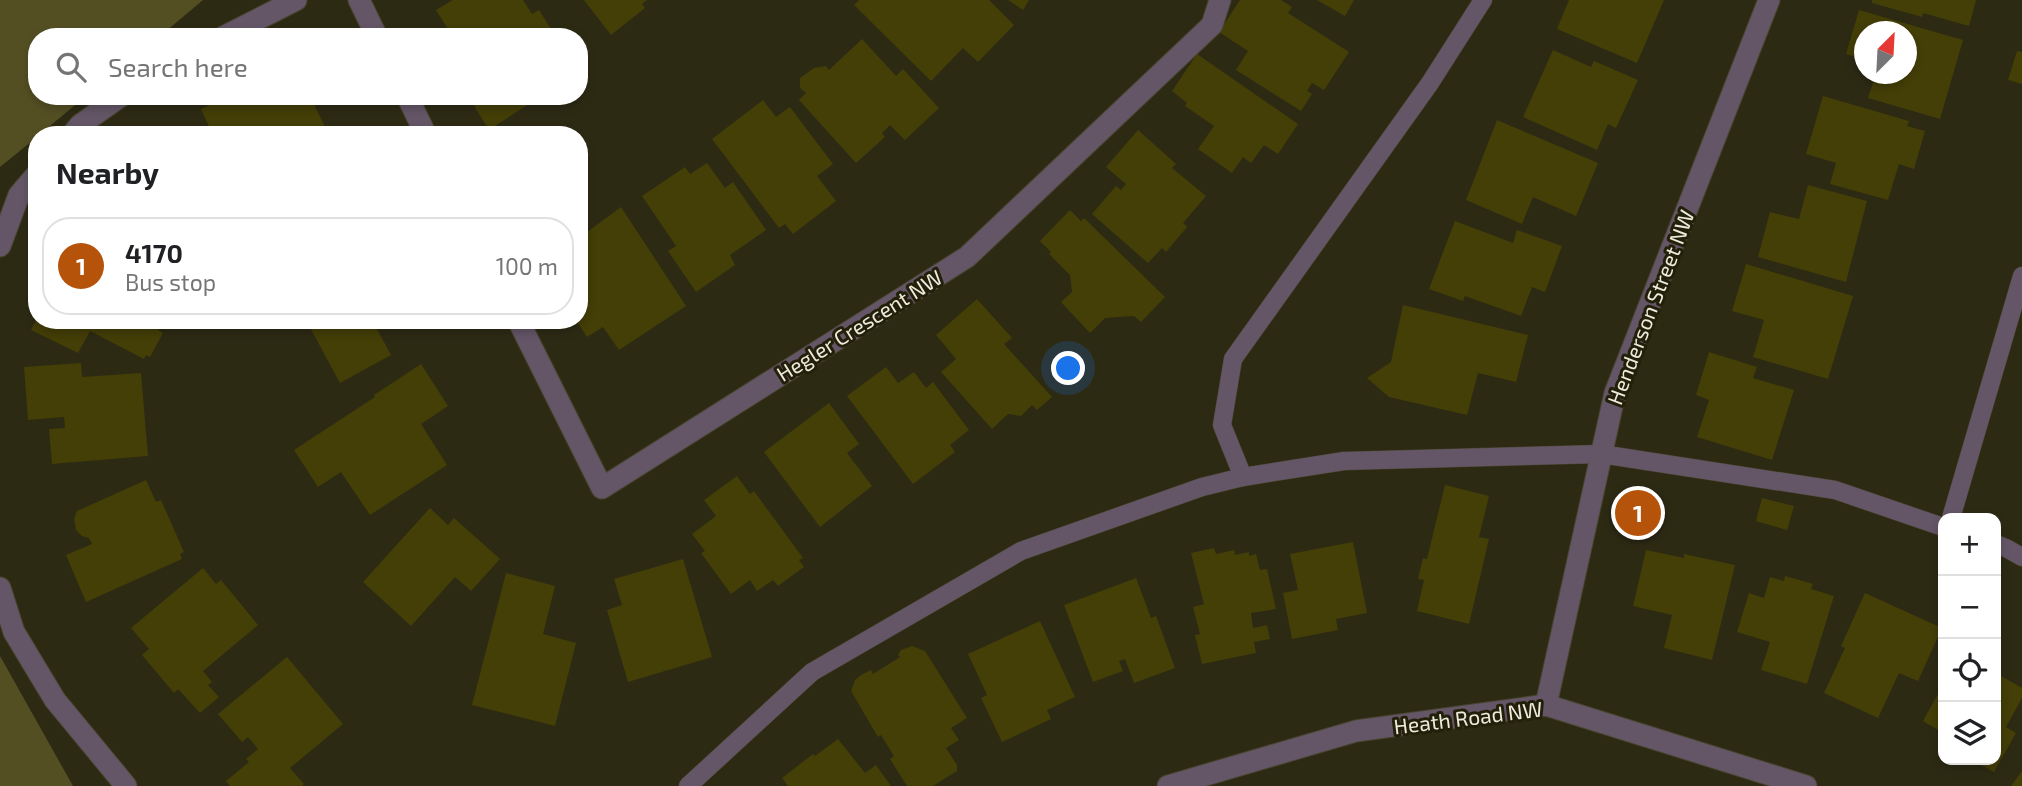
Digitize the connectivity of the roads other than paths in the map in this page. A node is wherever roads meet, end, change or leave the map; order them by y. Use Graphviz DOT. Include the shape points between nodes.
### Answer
graph roads {
  1 [pos="296,0"];
  2 [pos="359,0"];
  3 [pos="1220,0"];
  4 [pos="1483,0"];
  5 [pos="1769,0"];
  6 [pos="241,28"];
  7 [pos="373,28"];
  8 [pos="108,105"];
  9 [pos="411,105"];
  10 [pos="79,126"];
  11 [pos="422,126"];
  12 [pos="28,184"];
  13 [pos="0,246"];
  14 [pos="2022,276"];
  15 [pos="522,329"];
  16 [pos="1601,454"];
  17 [pos="1243,477"];
  18 [pos="1952,513"];
  19 [pos="1938,525"];
  20 [pos="2001,546"];
  21 [pos="2022,557"];
  22 [pos="0,589"];
  23 [pos="1546,705"];
  24 [pos="126,786"];
  25 [pos="688,786"];
  26 [pos="1168,786"];
  27 [pos="1806,786"];
  1 -- 6 [label="street"];
  2 -- 7 [label="street"];
  3 -- 15 [label="street, Hegler Crescent NW" via="1212,25 967,257 602,488"];
  4 -- 17 [label="lane" via="1430,83 1233,359 1222,425"];
  5 -- 16 [label="street, Henderson Street NW" via="1615,393"];
  8 -- 10 [label="street"];
  9 -- 11 [label="street"];
  12 -- 13 [label="street" via="19,195"];
  14 -- 18 [label="lane"];
  16 -- 17 [label="lane" via="1344,461"];
  16 -- 19 [label="lane" via="1835,490"];
  16 -- 23 [label="street, Henderson Street NW"];
  17 -- 25 [label="lane" via="1021,551 811,672"];
  20 -- 21 [label="lane"];
  22 -- 24 [label="street" via="14,632 55,700"];
  23 -- 26 [label="street, Heath Road NW" via="1356,731"];
  23 -- 27 [label="street, Heath Road NW"];
}
